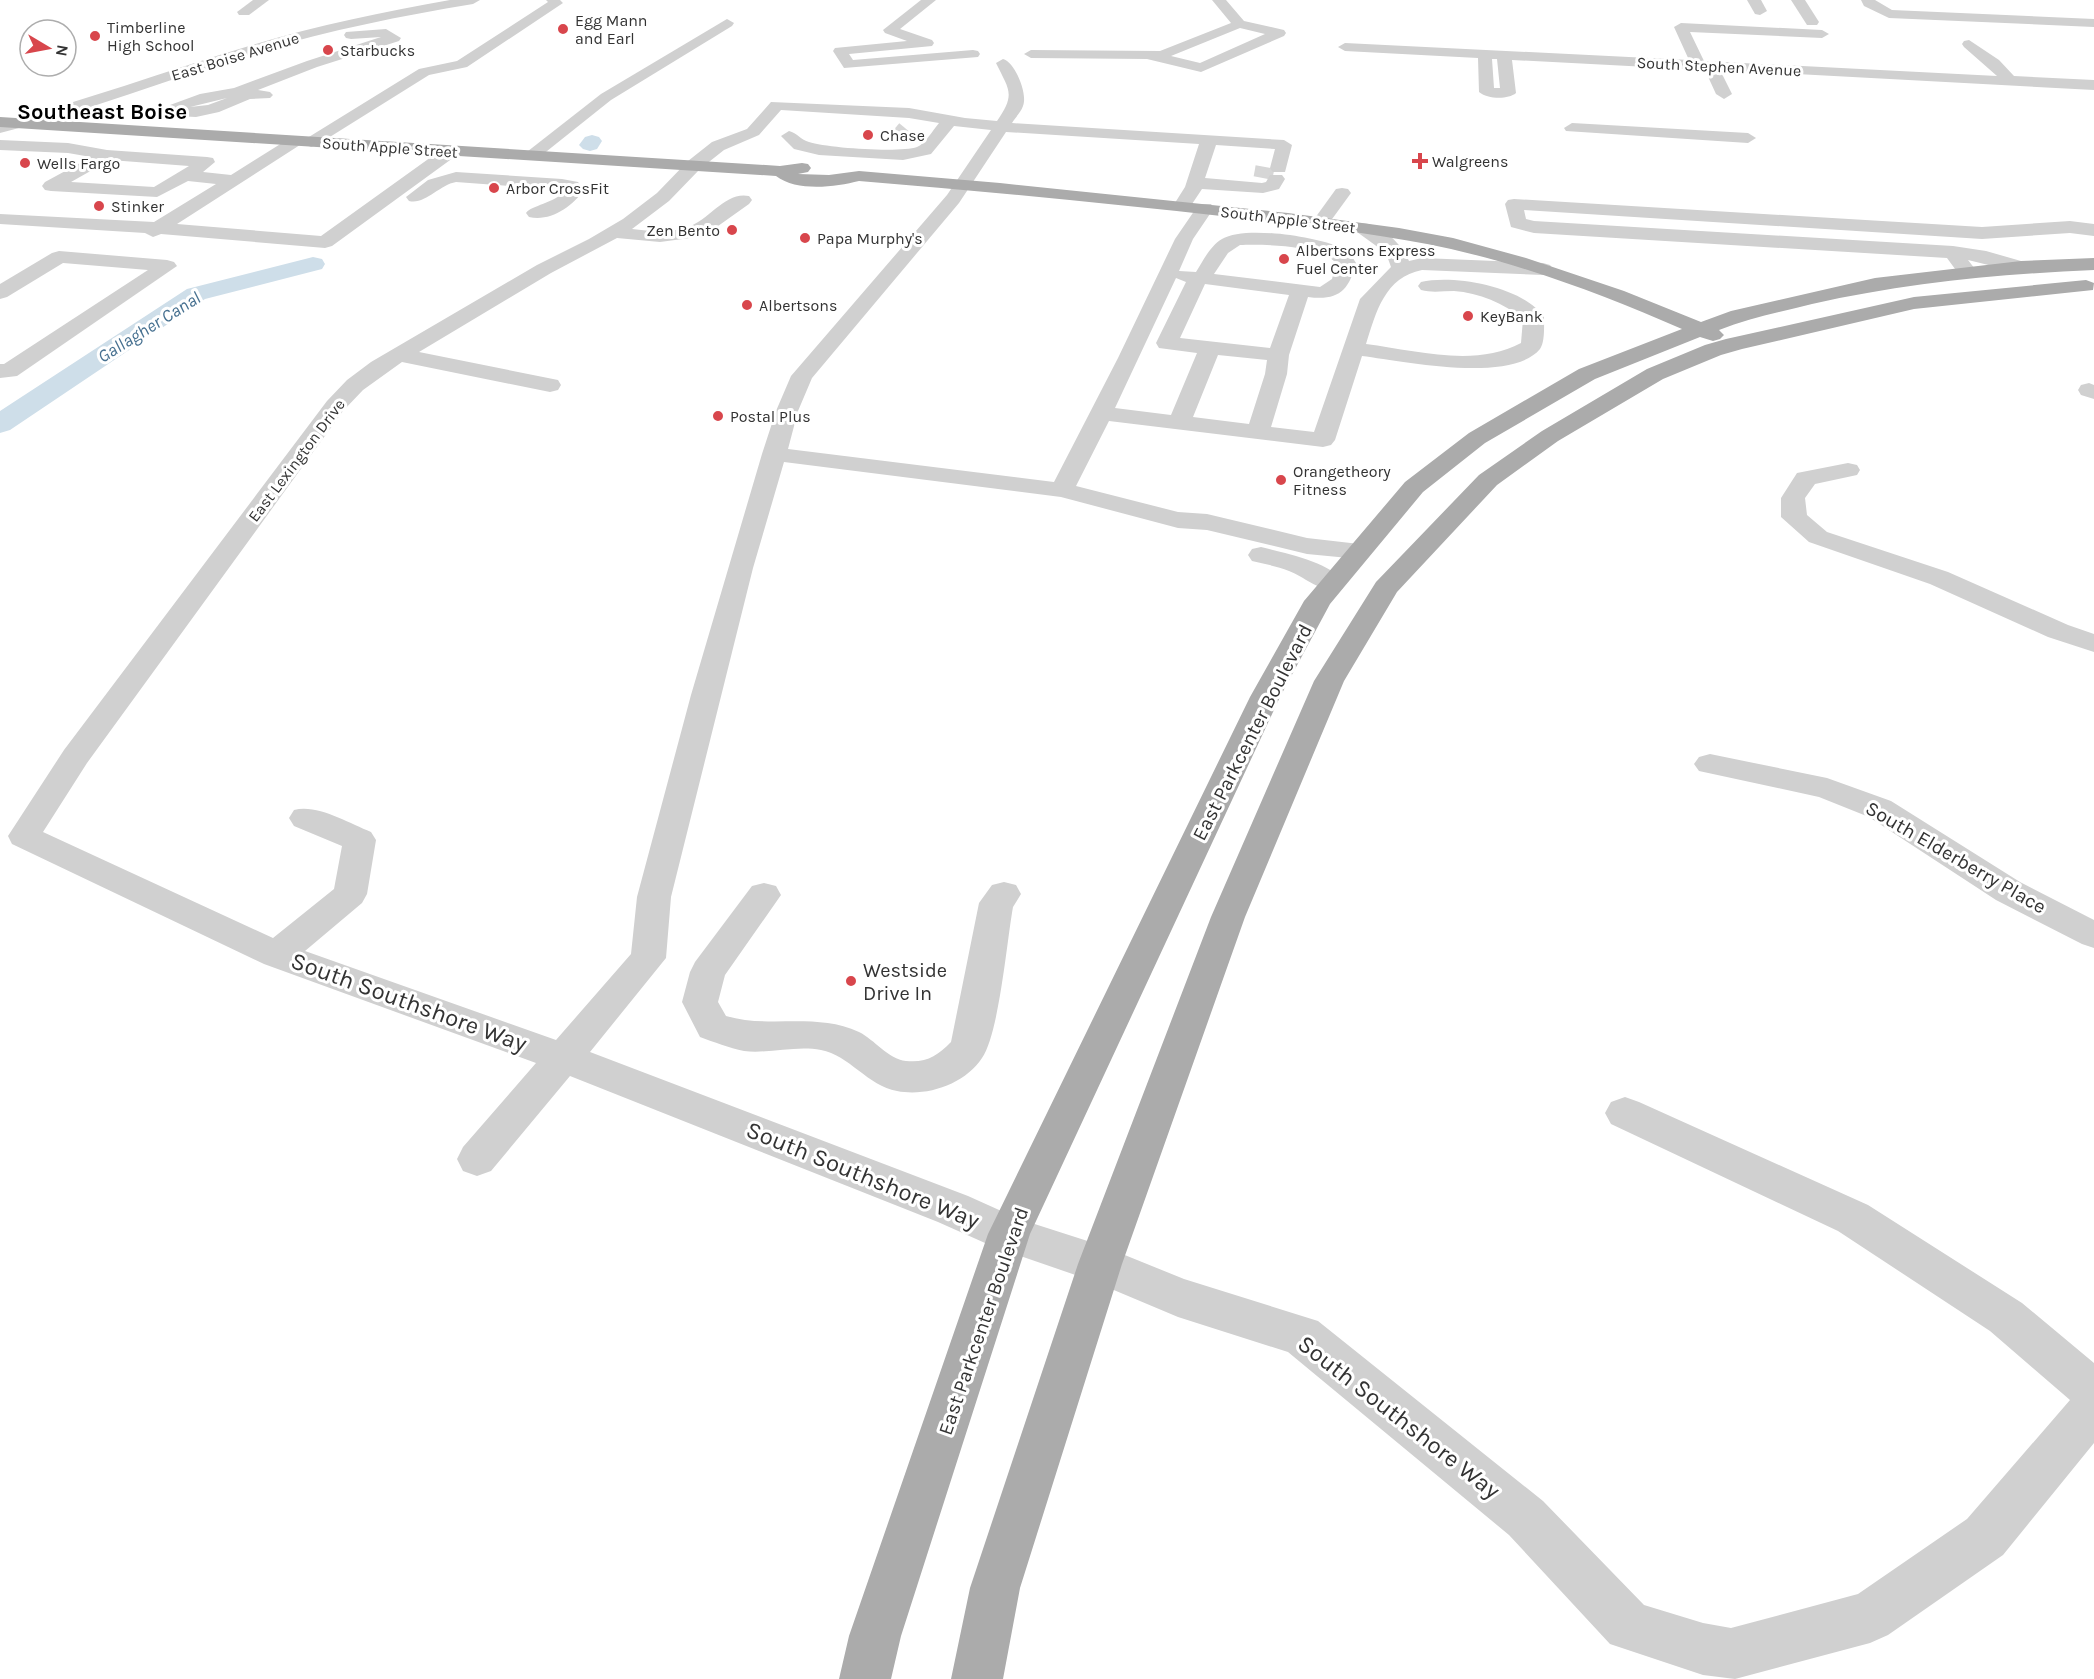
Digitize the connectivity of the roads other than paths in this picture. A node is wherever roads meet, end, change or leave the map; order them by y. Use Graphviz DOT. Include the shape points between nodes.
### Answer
graph roads {
  1 [pos="262,0"];
  2 [pos="473,0"];
  3 [pos="552,0"];
  4 [pos="928,0"];
  5 [pos="1219,0"];
  6 [pos="1798,0"];
  7 [pos="1868,0"];
  8 [pos="244,12"];
  9 [pos="1812,22"];
  10 [pos="2094,22"];
  11 [pos="727,23"];
  12 [pos="1239,24"];
  13 [pos="1822,34"];
  14 [pos="927,43"];
  15 [pos="1969,44"];
  16 [pos="989,46"];
  17 [pos="1017,47"];
  18 [pos="1345,47"];
  19 [pos="241,53"];
  20 [pos="973,53"];
  21 [pos="1031,54"];
  22 [pos="1144,54"];
  23 [pos="1485,54"];
  24 [pos="1504,55"];
  25 [pos="290,58"];
  26 [pos="271,60"];
  27 [pos="1003,63"];
  28 [pos="1705,65"];
  29 [pos="1824,71"];
  30 [pos="2010,81"];
  31 [pos="1799,83"];
  32 [pos="2094,85"];
  33 [pos="1724,94"];
  34 [pos="265,95"];
  35 [pos="828,108"];
  36 [pos="0,122"];
  37 [pos="20,123"];
  38 [pos="1002,126"];
  39 [pos="0,128"];
  40 [pos="1572,128"];
  41 [pos="804,131"];
  42 [pos="917,131"];
  43 [pos="753,132"];
  44 [pos="1748,138"];
  45 [pos="1209,140"];
  46 [pos="303,141"];
  47 [pos="0,145"];
  48 [pos="452,151"];
  49 [pos="107,155"];
  50 [pos="531,155"];
  51 [pos="694,165"];
  52 [pos="185,176"];
  53 [pos="233,180"];
  54 [pos="1196,183"];
  55 [pos="964,185"];
  56 [pos="51,186"];
  57 [pos="1342,193"];
  58 [pos="743,200"];
  59 [pos="407,204"];
  60 [pos="1182,206"];
  61 [pos="1205,208"];
  62 [pos="535,213"];
  63 [pos="0,217"];
  64 [pos="1321,222"];
  65 [pos="158,228"];
  66 [pos="1364,228"];
  67 [pos="2094,230"];
  68 [pos="614,232"];
  69 [pos="1953,252"];
  70 [pos="107,261"];
  71 [pos="2094,264"];
  72 [pos="2020,267"];
  73 [pos="1401,268"];
  74 [pos="1543,269"];
  75 [pos="1968,273"];
  76 [pos="1168,274"];
  77 [pos="1199,278"];
  78 [pos="2094,285"];
  79 [pos="1301,291"];
  80 [pos="1377,292"];
  81 [pos="0,293"];
  82 [pos="1324,293"];
  83 [pos="1700,329"];
  84 [pos="1734,344"];
  85 [pos="1353,349"];
  86 [pos="399,355"];
  87 [pos="1206,357"];
  88 [pos="1146,360"];
  89 [pos="1277,365"];
  90 [pos="0,371"];
  91 [pos="550,385"];
  92 [pos="1101,413"];
  93 [pos="1179,422"];
  94 [pos="1258,432"];
  95 [pos="774,453"];
  96 [pos="1848,470"];
  97 [pos="1062,490"];
  98 [pos="1178,520"];
  99 [pos="1359,551"];
  100 [pos="1332,583"];
  101 [pos="2094,643"];
  102 [pos="1710,764"];
  103 [pos="305,818"];
  104 [pos="24,836"];
  105 [pos="1004,894"];
  106 [pos="764,895"];
  107 [pos="2094,935"];
  108 [pos="278,955"];
  109 [pos="565,1058"];
  110 [pos="1625,1113"];
  111 [pos="477,1159"];
  112 [pos="1009,1234"];
  113 [pos="1100,1264"];
  114 [pos="2094,1392"];
  115 [pos="2094,1407"];
  116 [pos="865,1679"];
  117 [pos="977,1679"];
  1 -- 8 [label="street"];
  2 -- 19 [label="street, East Boise Avenue" via="397,13"];
  3 -- 46 [label="street" via="556,3 462,64 424,72"];
  4 -- 14 [label="street" via="890,30"];
  5 -- 12 [label="street"];
  6 -- 9 [label="street"];
  7 -- 10 [label="street" via="1889,14"];
  11 -- 50 [label="street" via="606,97"];
  12 -- 22 [label="street" via="1162,55"];
  12 -- 22 [label="street" via="1279,33 1201,68"];
  13 -- 28 [label="street" via="1681,27"];
  14 -- 20 [label="street"];
  14 -- 20 [label="street" via="840,51 849,65"];
  15 -- 30 [label="street"];
  16 -- 20 [label="street"];
  17 -- 21 [label="street"];
  18 -- 23 [label="street, South Stephen Avenue"];
  19 -- 26 [label="street"];
  19 -- 37 [label="street, East Boise Avenue"];
  20 -- 27 [label="street" via="977,59"];
  21 -- 22 [label="street"];
  21 -- 27 [label="street" via="1026,59"];
  23 -- 24 [label="street, South Stephen Avenue"];
  23 -- 24 [label="street" via="1487,92 1508,93"];
  24 -- 28 [label="street, South Stephen Avenue"];
  25 -- 34 [label="street" via="303,48 355,34 386,33 394,38 312,64 242,93"];
  27 -- 38 [label="street" via="1017,91 1016,105"];
  28 -- 29 [label="street, South Stephen Avenue"];
  28 -- 33 [label="street"];
  29 -- 30 [label="street, South Stephen Avenue"];
  29 -- 31 [label="street" via="1832,84"];
  30 -- 32 [label="street, South Stephen Avenue"];
  35 -- 41 [label="street"];
  35 -- 42 [label="street"];
  35 -- 43 [label="street" via="777,105"];
  36 -- 37 [label="main road, South Apple Street"];
  37 -- 39 [label="street, East Boise Avenue"];
  37 -- 46 [label="main road, South Apple Street"];
  38 -- 42 [label="street"];
  38 -- 45 [label="street"];
  38 -- 55 [label="street"];
  40 -- 44 [label="street"];
  41 -- 42 [label="street" via="824,147"];
  41 -- 42 [label="street" via="809,148 903,155 925,150"];
  41 -- 43 [label="street"];
  43 -- 51 [label="street, East Lexington Drive" via="718,146"];
  45 -- 54 [label="street"];
  45 -- 54 [label="street" via="1278,145 1271,173 1273,186"];
  46 -- 48 [label="main road, South Apple Street"];
  46 -- 53 [label="street"];
  47 -- 49 [label="street" via="68,148"];
  48 -- 50 [label="main road, South Apple Street"];
  48 -- 65 [label="street" via="325,242"];
  49 -- 52 [label="street" via="207,162"];
  49 -- 56 [label="street"];
  50 -- 51 [label="main road, South Apple Street"];
  51 -- 55 [label="main road, South Apple Street" via="780,171 787,177 807,179 838,181 859,176"];
  51 -- 68 [label="street, East Lexington Drive" via="663,197"];
  52 -- 53 [label="street"];
  52 -- 56 [label="street" via="157,192"];
  53 -- 65 [label="street"];
  54 -- 60 [label="street"];
  55 -- 60 [label="main road, South Apple Street"];
  55 -- 95 [label="street" via="802,376"];
  56 -- 63 [label="street"];
  57 -- 64 [label="street"];
  58 -- 68 [label="street" via="696,230 645,236"];
  59 -- 62 [label="street" via="432,184 456,177 562,184 575,190 567,201 552,210"];
  60 -- 61 [label="main road, South Apple Street"];
  61 -- 64 [label="main road, South Apple Street"];
  61 -- 76 [label="street" via="1184,239"];
  63 -- 65 [label="street"];
  64 -- 66 [label="main road, South Apple Street"];
  65 -- 70 [label="street"];
  66 -- 73 [label="street" via="1396,250"];
  66 -- 74 [label="main road, South Apple Street" via="1454,245"];
  67 -- 69 [label="street" via="2070,227 1982,233 1514,204 1517,223 1534,227"];
  68 -- 86 [label="street, East Lexington Drive"];
  69 -- 72 [label="street"];
  69 -- 75 [label="street"];
  70 -- 81 [label="street" via="59,257"];
  70 -- 90 [label="street" via="167,266 9,371"];
  71 -- 72 [label="main road, East Parkcenter Boulevard"];
  72 -- 75 [label="main road, East Parkcenter Boulevard"];
  73 -- 74 [label="street" via="1422,264"];
  73 -- 80 [label="street"];
  74 -- 83 [label="main road, South Apple Street"];
  75 -- 83 [label="main road, East Parkcenter Boulevard" via="1875,284 1738,315"];
  76 -- 77 [label="street"];
  76 -- 88 [label="street"];
  77 -- 79 [label="street"];
  77 -- 82 [label="street" via="1231,242 1261,240 1319,248 1343,256 1346,263 1341,282"];
  77 -- 87 [label="street" via="1167,343"];
  78 -- 84 [label="main road" via="1914,303"];
  79 -- 82 [label="street"];
  79 -- 89 [label="street"];
  80 -- 82 [label="street"];
  80 -- 85 [label="street"];
  80 -- 85 [label="street" via="1432,285 1497,294 1522,306 1534,317 1531,346 1499,360 1475,362"];
  83 -- 84 [label="main road, South Apple Street"];
  83 -- 99 [label="main road, East Parkcenter Boulevard" via="1587,374 1477,438 1414,487"];
  84 -- 113 [label="main road" via="1655,374 1550,436 1488,480 1386,588 1329,681 1233,907"];
  85 -- 94 [label="street" via="1323,440"];
  86 -- 91 [label="street"];
  86 -- 104 [label="street, East Lexington Drive" via="355,385 335,406 75,757"];
  87 -- 88 [label="street"];
  87 -- 89 [label="street"];
  87 -- 93 [label="street"];
  88 -- 92 [label="street"];
  89 -- 94 [label="street"];
  92 -- 93 [label="street"];
  92 -- 97 [label="street"];
  93 -- 94 [label="street"];
  95 -- 97 [label="street"];
  95 -- 109 [label="street" via="654,897 648,958"];
  96 -- 101 [label="street" via="1806,478 1792,498 1794,517 1818,537 1939,578"];
  97 -- 98 [label="street"];
  98 -- 99 [label="street" via="1208,522 1307,546"];
  98 -- 100 [label="street" via="1195,537 1298,565"];
  99 -- 100 [label="main road, East Parkcenter Boulevard"];
  100 -- 112 [label="main road, East Parkcenter Boulevard" via="1265,697"];
  102 -- 107 [label="street, South Elderberry Place" via="1827,788 1880,809 2008,891"];
  103 -- 108 [label="street" via="359,840 350,894"];
  104 -- 108 [label="street, South Southshore Way"];
  105 -- 106 [label="street" via="996,903 968,1049 950,1067 924,1077 897,1076 846,1043 820,1035 744,1036 713,1027 700,1002 708,972"];
  108 -- 109 [label="street, South Southshore Way"];
  109 -- 111 [label="street"];
  109 -- 112 [label="street, South Southshore Way"];
  110 -- 114 [label="street" via="1853,1218 2006,1317"];
  112 -- 113 [label="street, South Southshore Way"];
  112 -- 116 [label="main road, East Parkcenter Boulevard" via="875,1636"];
  113 -- 115 [label="street, South Southshore Way" via="1178,1297 1302,1336 1526,1518 1628,1626 1731,1654 1870,1617 1985,1537"];
  113 -- 117 [label="main road" via="995,1588"];
}
